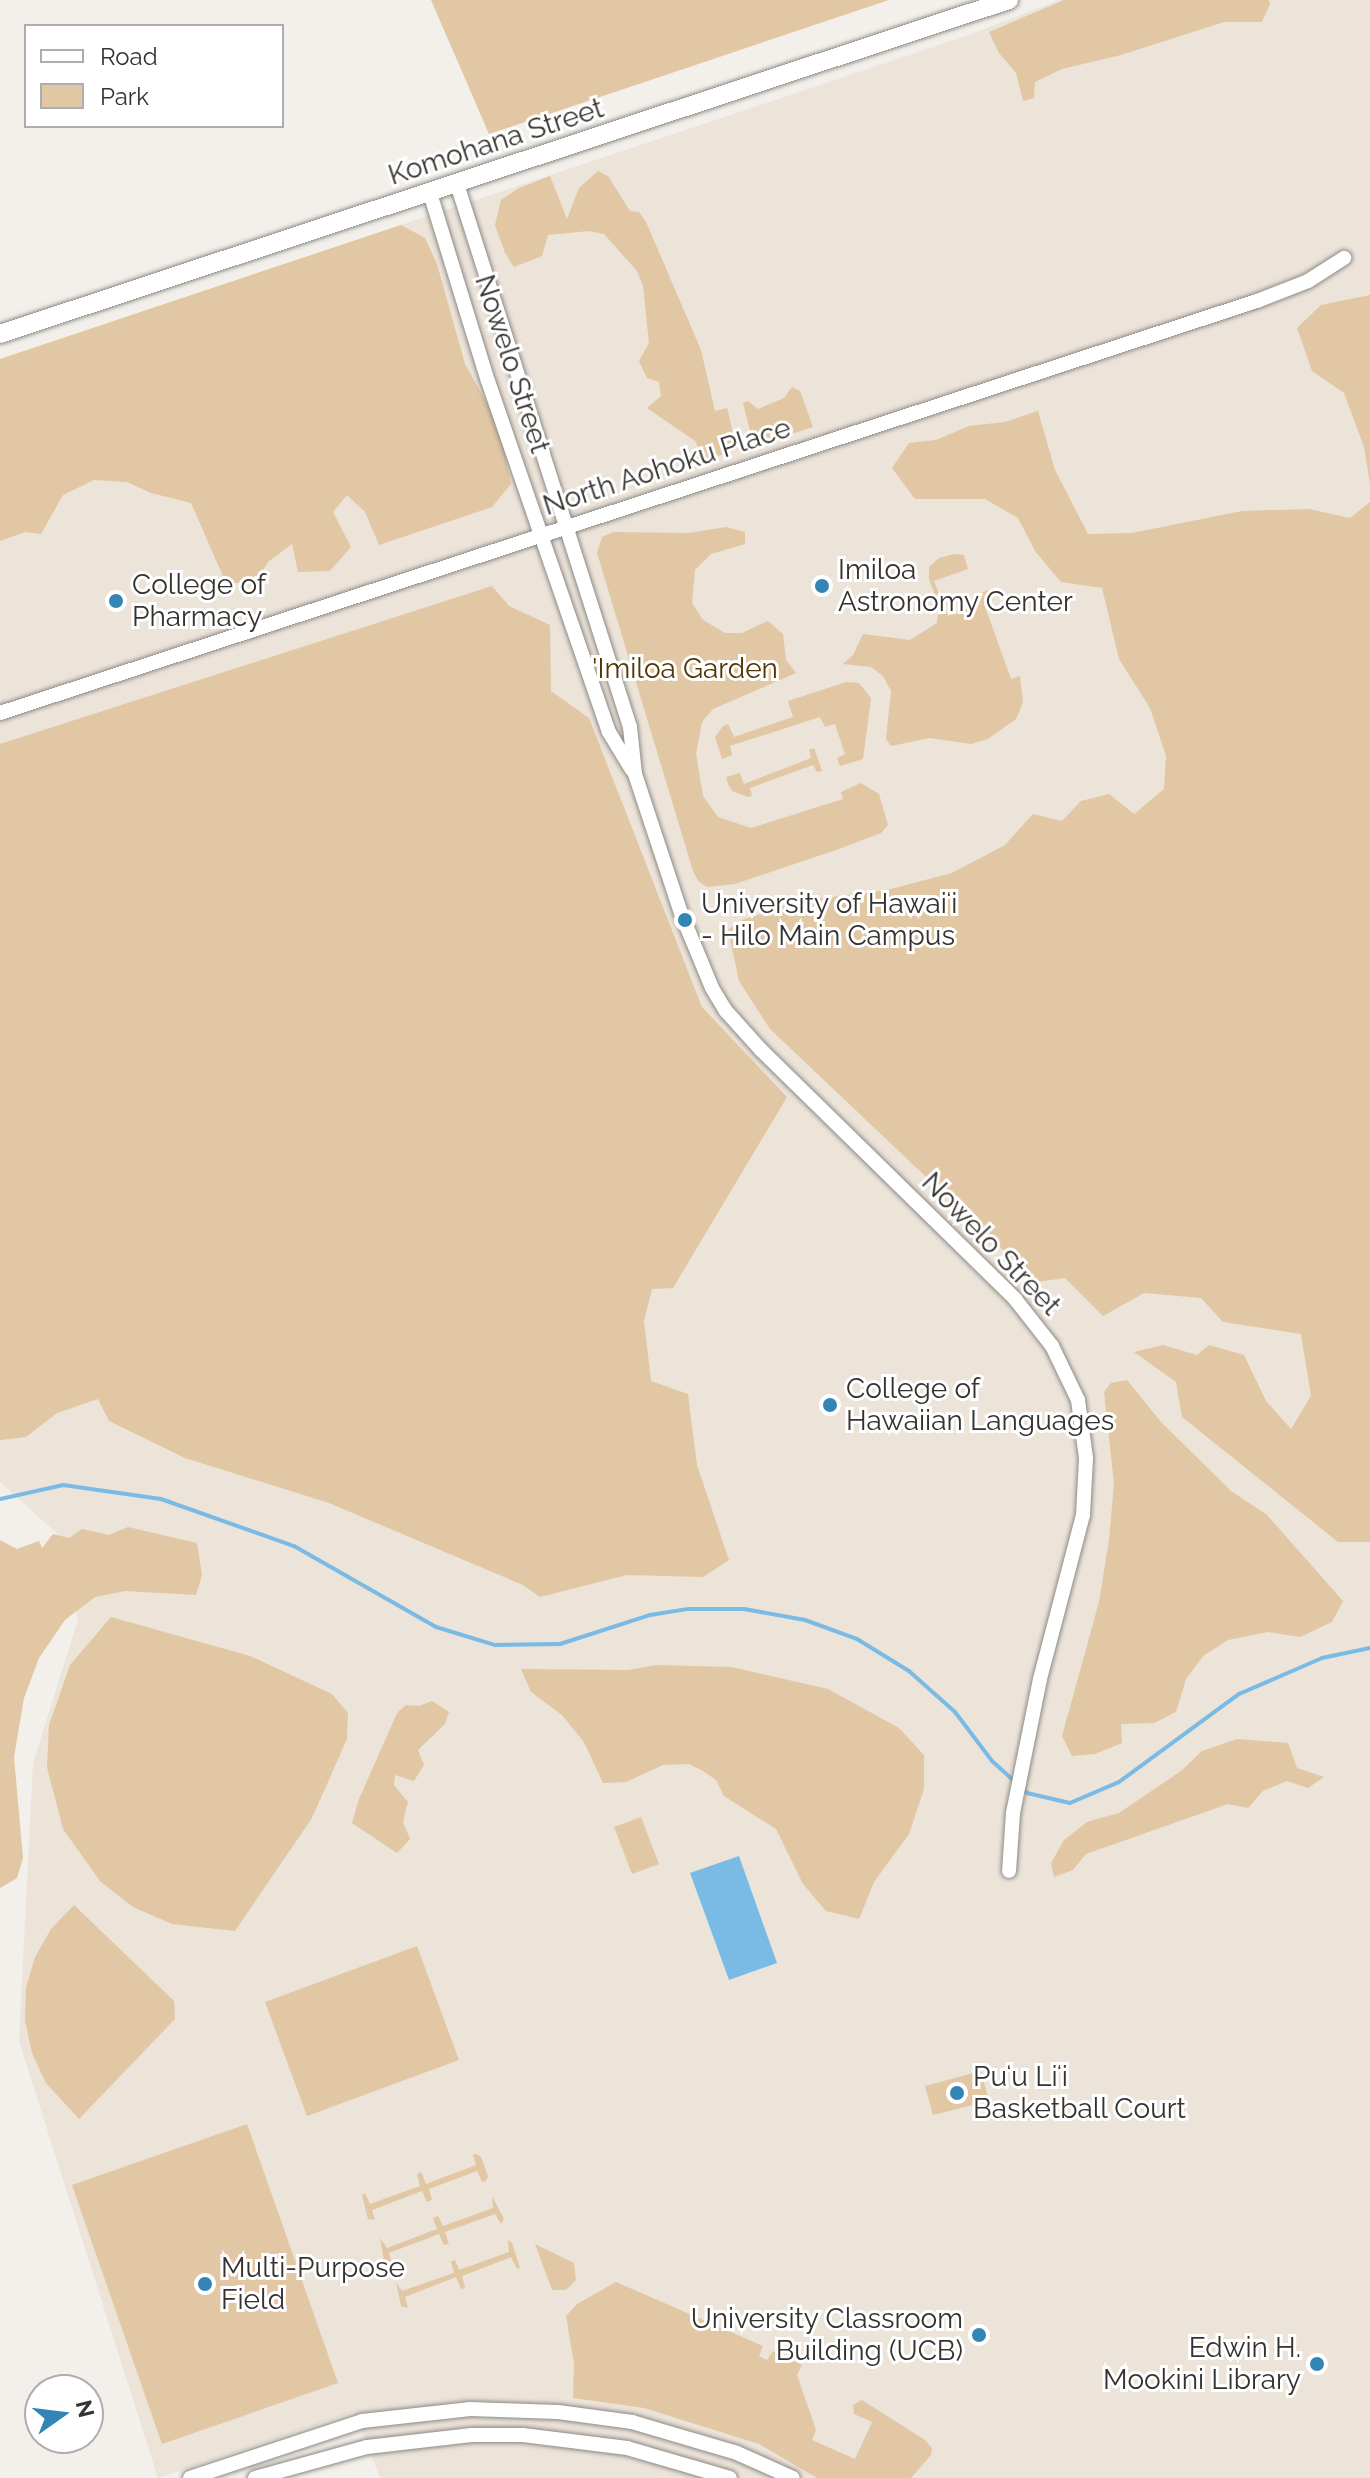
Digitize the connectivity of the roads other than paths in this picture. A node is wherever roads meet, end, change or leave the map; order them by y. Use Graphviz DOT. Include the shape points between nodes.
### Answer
graph roads {
  1 [pos="1009,0"];
  2 [pos="457,184"];
  3 [pos="430,193"];
  4 [pos="1344,258"];
  5 [pos="0,334"];
  6 [pos="564,527"];
  7 [pos="542,534"];
  8 [pos="0,713"];
  9 [pos="635,774"];
  10 [pos="1009,1871"];
  11 [pos="190,2478"];
  12 [pos="255,2478"];
  13 [pos="730,2478"];
  14 [pos="793,2478"];
  1 -- 2 [label="main road, Komohana Street"];
  2 -- 3 [label="main road, Komohana Street"];
  2 -- 6 [label="street, Nowelo Street"];
  3 -- 5 [label="main road, Komohana Street"];
  3 -- 7 [label="street, Nowelo Street"];
  4 -- 6 [label="street, North Aohoku Place" via="1308,281 1257,301"];
  6 -- 7 [label="street, North Aohoku Place"];
  6 -- 9 [label="street, Nowelo Street" via="630,727"];
  7 -- 8 [label="street, North Aohoku Place"];
  7 -- 9 [label="street, Nowelo Street" via="609,732"];
  9 -- 10 [label="street, Nowelo Street" via="700,964 726,1011 1015,1299 1052,1346 1078,1400 1086,1458 1083,1515 1040,1679 1013,1813"];
  11 -- 14 [label="street" via="362,2421 470,2409 558,2412 632,2422 737,2453"];
  12 -- 13 [label="street" via="367,2447 471,2435 601,2444"];
}
